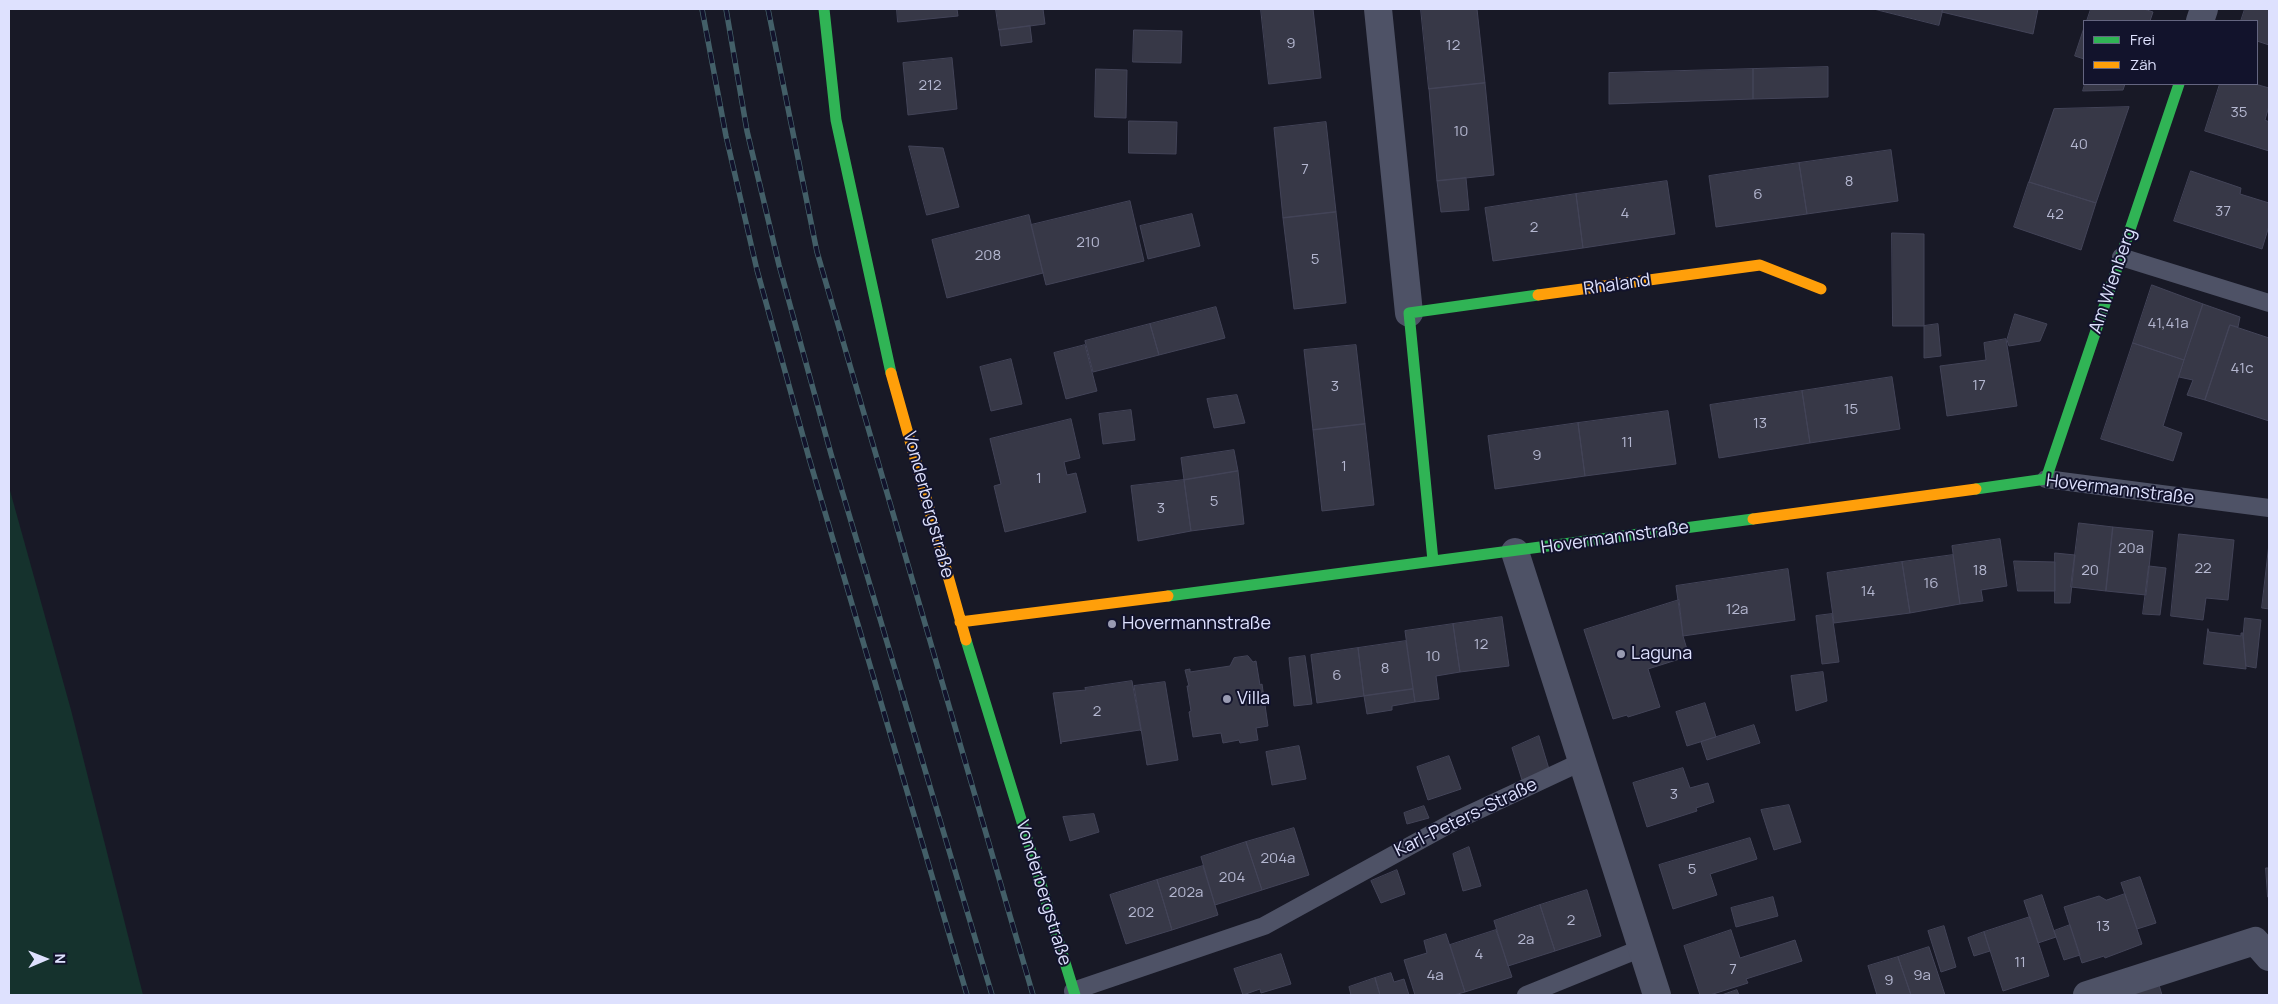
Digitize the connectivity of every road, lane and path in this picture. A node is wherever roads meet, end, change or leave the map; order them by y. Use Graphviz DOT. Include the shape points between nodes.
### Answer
graph roads {
  1 [pos="824,9"];
  2 [pos="1378,9"];
  3 [pos="2179,85"];
  4 [pos="2121,257"];
  5 [pos="1822,289"];
  6 [pos="2269,303"];
  7 [pos="1409,313"];
  8 [pos="2046,479"];
  9 [pos="2269,508"];
  10 [pos="1515,552"];
  11 [pos="1433,562"];
  12 [pos="960,622"];
  13 [pos="1581,762"];
  14 [pos="1351,877"];
  15 [pos="1642,948"];
  16 [pos="2269,957"];
  17 [pos="1074,993"];
  18 [pos="1526,995"];
  19 [pos="1657,995"];
  20 [pos="2087,995"];
  1 -- 12 [label="street, Vonderbergstraße" via="836,120 891,372"];
  2 -- 7 [label="street"];
  3 -- 4 [label="street, Am Wienberg"];
  4 -- 6 [label="lane"];
  4 -- 8 [label="street, Am Wienberg"];
  5 -- 7 [label="street, Rhaland" via="1760,265"];
  7 -- 11 [label="street"];
  8 -- 9 [label="lane, Hovermannstraße"];
  8 -- 10 [label="street, Hovermannstraße"];
  10 -- 11 [label="street, Hovermannstraße"];
  10 -- 13 [label="street"];
  11 -- 12 [label="street, Hovermannstraße"];
  12 -- 17 [label="street, Vonderbergstraße"];
  13 -- 14 [label="lane, Karl-Peters-Straße" via="1457,820"];
  13 -- 15 [label="street"];
  14 -- 17 [label="lane, Vonderbergstraße" via="1264,926"];
  15 -- 18 [label="lane"];
  15 -- 19 [label="street"];
  16 -- 20 [label="street" via="2255,941"];
}
